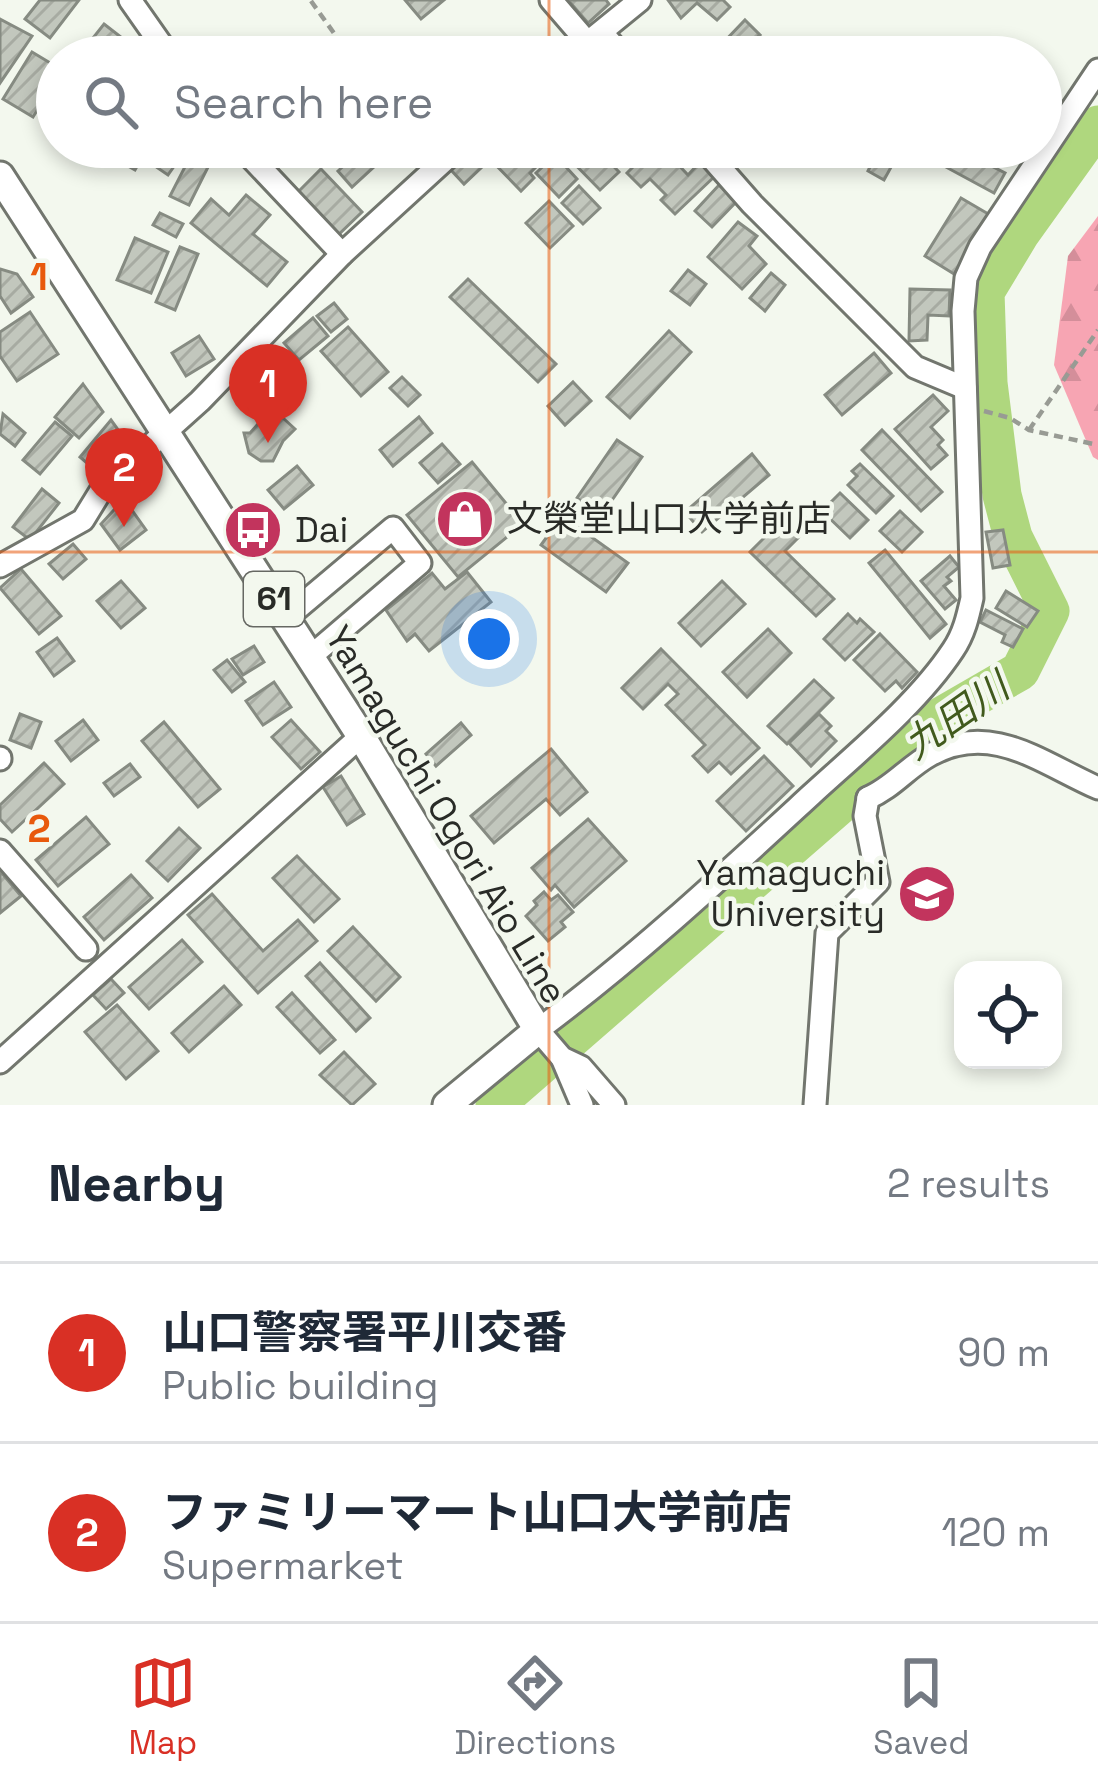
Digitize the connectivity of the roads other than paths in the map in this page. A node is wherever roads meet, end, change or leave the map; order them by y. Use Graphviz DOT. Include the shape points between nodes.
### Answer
graph roads {
  1 [pos="130,0"];
  2 [pos="551,0"];
  3 [pos="640,0"];
  4 [pos="155,36"];
  5 [pos="580,36"];
  6 [pos="597,36"];
  7 [pos="1098,70"];
  8 [pos="1062,124"];
  9 [pos="261,168"];
  10 [pos="436,168"];
  11 [pos="720,168"];
  12 [pos="1033,168"];
  13 [pos="0,176"];
  14 [pos="342,254"];
  15 [pos="965,388"];
  16 [pos="166,429"];
  17 [pos="0,566"];
  18 [pos="286,618"];
  19 [pos="310,657"];
  20 [pos="361,736"];
  21 [pos="839,768"];
  22 [pos="1098,788"];
  23 [pos="868,798"];
  24 [pos="0,851"];
  25 [pos="86,949"];
  26 [pos="538,1030"];
  27 [pos="562,1058"];
  28 [pos="0,1062"];
  29 [pos="447,1105"];
  30 [pos="582,1105"];
  31 [pos="614,1105"];
  32 [pos="815,1105"];
  1 -- 4 [label="street"];
  2 -- 5 [label="street"];
  3 -- 6 [label="street"];
  7 -- 8 [label="street"];
  9 -- 14 [label="street"];
  10 -- 14 [label="street"];
  11 -- 15 [label="street" via="915,367"];
  12 -- 15 [label="street" via="966,278"];
  13 -- 16 [label="main road, Yamaguchi Ogori Aio Line / 61"];
  14 -- 16 [label="street"];
  15 -- 21 [label="street" via="972,598 965,626 939,666"];
  16 -- 17 [label="street" via="102,489 83,520"];
  16 -- 18 [label="main road, Yamaguchi Ogori Aio Line / 61"];
  18 -- 19 [label="main road, Yamaguchi Ogori Aio Line / 61"];
  18 -- 19 [label="street" via="393,528 420,563"];
  19 -- 20 [label="main road, Yamaguchi Ogori Aio Line / 61"];
  20 -- 26 [label="main road, Yamaguchi Ogori Aio Line / 61"];
  20 -- 28 [label="street"];
  21 -- 23 [label="street"];
  21 -- 26 [label="street"];
  22 -- 23 [label="street" via="986,739 930,755"];
  23 -- 32 [label="street" via="878,882 827,933"];
  24 -- 25 [label="street"];
  26 -- 27 [label="street"];
  26 -- 29 [label="main road, Yamaguchi Ogori Aio Line"];
  27 -- 30 [label="street"];
  27 -- 31 [label="street" via="581,1067"];
}
